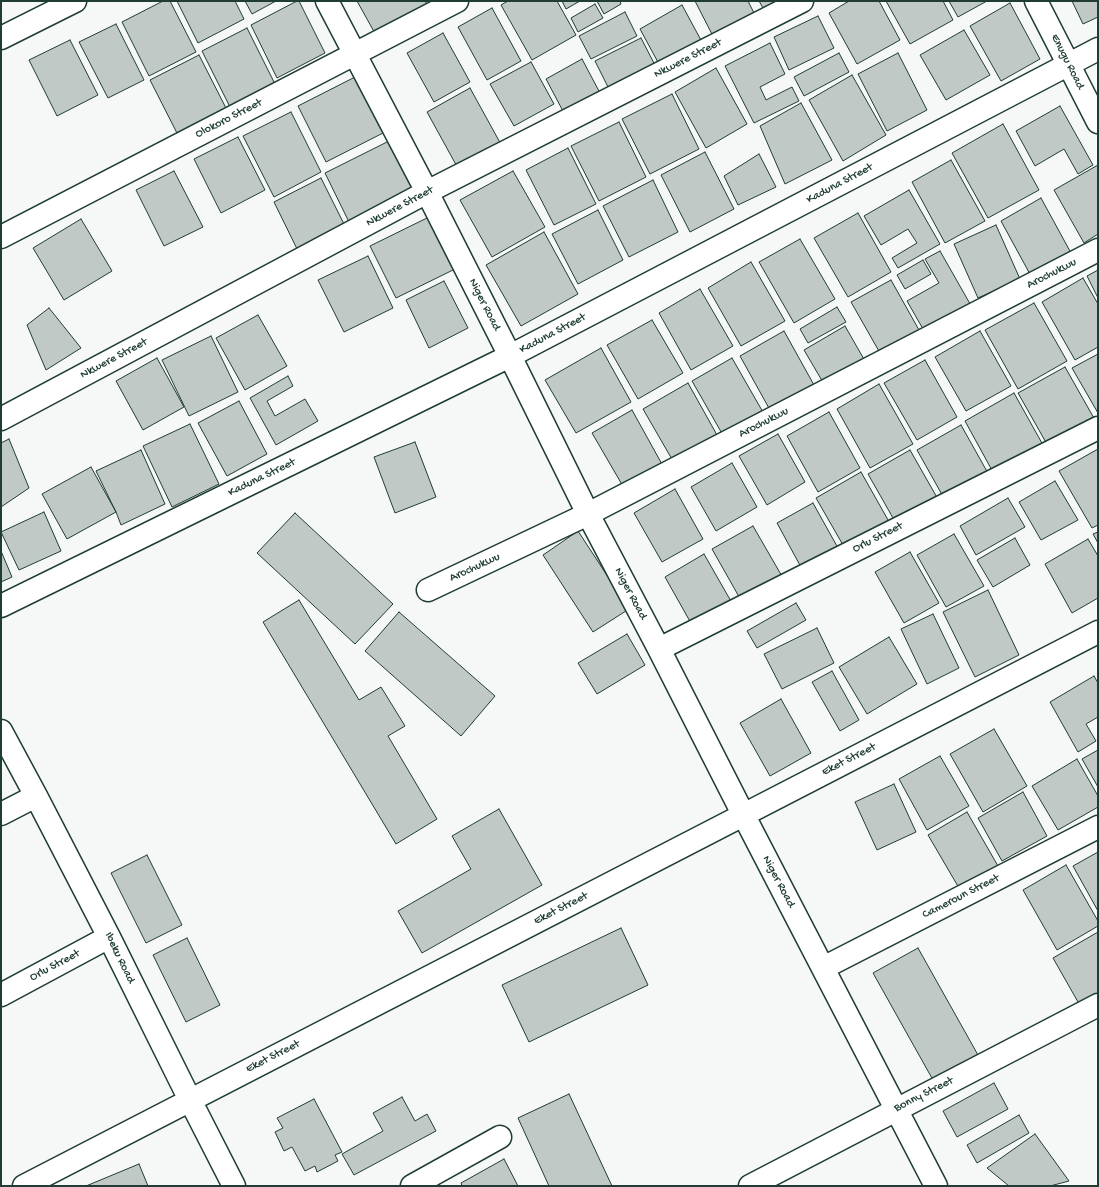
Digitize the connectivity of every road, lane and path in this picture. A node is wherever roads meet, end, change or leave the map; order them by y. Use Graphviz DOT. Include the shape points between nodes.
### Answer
graph roads {
  1 [pos="75,1"];
  2 [pos="326,1"];
  3 [pos="457,1"];
  4 [pos="802,1"];
  5 [pos="1036,1"];
  6 [pos="1,38"];
  7 [pos="1098,49"];
  8 [pos="355,54"];
  9 [pos="1068,64"];
  10 [pos="1098,122"];
  11 [pos="428,192"];
  12 [pos="1,237"];
  13 [pos="1098,250"];
  14 [pos="510,356"];
  15 [pos="1,419"];
  16 [pos="1098,428"];
  17 [pos="588,514"];
  18 [pos="428,590"];
  19 [pos="1,606"];
  20 [pos="1098,632"];
  21 [pos="659,649"];
  22 [pos="1,730"];
  23 [pos="36,796"];
  24 [pos="1,814"];
  25 [pos="743,814"];
  26 [pos="1098,827"];
  27 [pos="109,937"];
  28 [pos="823,968"];
  29 [pos="1,995"];
  30 [pos="1098,1005"];
  31 [pos="190,1100"];
  32 [pos="896,1110"];
  33 [pos="500,1137"];
  34 [pos="24,1186"];
  35 [pos="234,1186"];
  36 [pos="412,1186"];
  37 [pos="750,1186"];
  38 [pos="936,1186"];
  1 -- 6 [label="street"];
  2 -- 8 [label="street, Niger Road"];
  3 -- 8 [label="street, Olokoro Street"];
  4 -- 11 [label="street, Nkwere Street"];
  5 -- 9 [label="street, Enugu Road"];
  7 -- 9 [label="street, Kaduna Street"];
  8 -- 11 [label="street, Niger Road"];
  8 -- 12 [label="street, Olokoro Street"];
  9 -- 10 [label="street, Enugu Road"];
  9 -- 14 [label="street, Kaduna Street"];
  11 -- 14 [label="street, Niger Road"];
  11 -- 15 [label="street, Nkwere Street"];
  13 -- 17 [label="street, Arochukwu"];
  14 -- 17 [label="street, Niger Road"];
  14 -- 19 [label="street, Kaduna Street"];
  16 -- 21 [label="street, Orlu Street"];
  17 -- 18 [label="street, Arochukwu"];
  17 -- 21 [label="street, Niger Road"];
  20 -- 25 [label="street, Eket Street"];
  21 -- 25 [label="street, Niger Road"];
  22 -- 23 [label="street, Ibeku Road"];
  23 -- 24 [label="street"];
  23 -- 27 [label="street, Ibeku Road"];
  25 -- 28 [label="street, Niger Road"];
  25 -- 31 [label="street, Eket Street"];
  26 -- 28 [label="street, Cameroun Street"];
  27 -- 29 [label="street, Orlu Street"];
  27 -- 31 [label="street, Ibeku Road"];
  28 -- 32 [label="street, Niger Road"];
  30 -- 32 [label="street, Bonny Street"];
  31 -- 34 [label="street, Eket Street"];
  31 -- 35 [label="street, Ibeku Road"];
  32 -- 37 [label="street, Bonny Street"];
  32 -- 38 [label="street, Niger Road"];
  33 -- 36 [label="street"];
}
